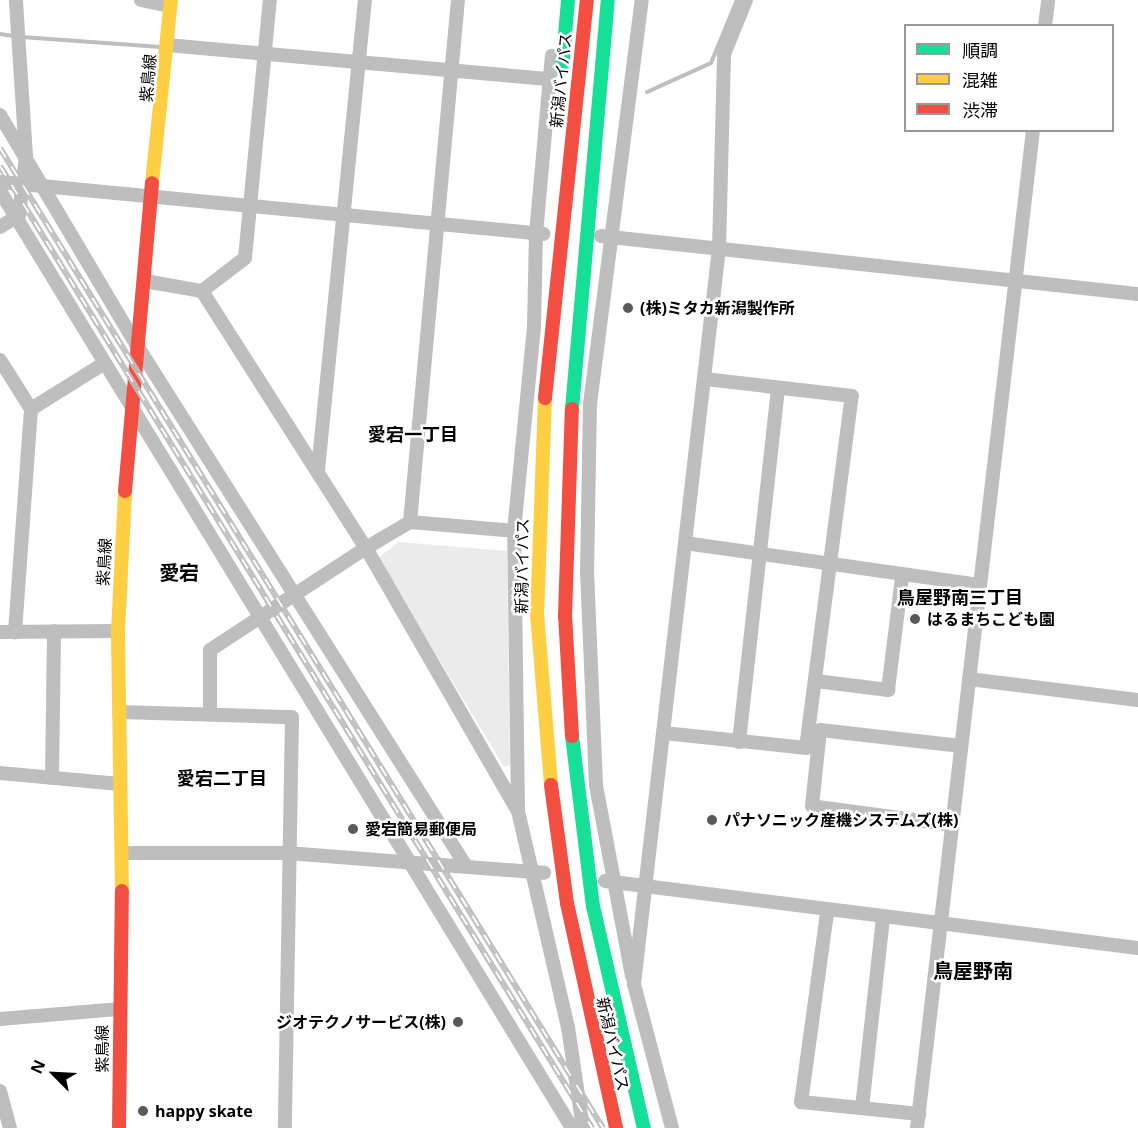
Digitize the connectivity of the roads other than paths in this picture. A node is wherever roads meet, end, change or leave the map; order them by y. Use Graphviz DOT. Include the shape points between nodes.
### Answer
graph roads {
  1 [pos="16,0"];
  2 [pos="141,0"];
  3 [pos="270,0"];
  4 [pos="365,0"];
  5 [pos="458,0"];
  6 [pos="557,0"];
  7 [pos="568,0"];
  8 [pos="587,0"];
  9 [pos="608,0"];
  10 [pos="622,0"];
  11 [pos="642,0"];
  12 [pos="746,0"];
  13 [pos="1048,0"];
  14 [pos="170,3"];
  15 [pos="1045,24"];
  16 [pos="167,45"];
  17 [pos="263,53"];
  18 [pos="360,62"];
  19 [pos="452,70"];
  20 [pos="550,79"];
  21 [pos="0,115"];
  22 [pos="1033,132"];
  23 [pos="26,156"];
  24 [pos="0,182"];
  25 [pos="20,185"];
  26 [pos="45,187"];
  27 [pos="0,191"];
  28 [pos="153,198"];
  29 [pos="250,207"];
  30 [pos="19,215"];
  31 [pos="346,216"];
  32 [pos="438,224"];
  33 [pos="0,227"];
  34 [pos="541,234"];
  35 [pos="605,236"];
  36 [pos="719,248"];
  37 [pos="1015,279"];
  38 [pos="145,281"];
  39 [pos="202,291"];
  40 [pos="1138,294"];
  41 [pos="580,308"];
  42 [pos="552,318"];
  43 [pos="136,344"];
  44 [pos="0,360"];
  45 [pos="103,364"];
  46 [pos="704,379"];
  47 [pos="0,384"];
  48 [pos="17,386"];
  49 [pos="778,389"];
  50 [pos="129,408"];
  51 [pos="31,410"];
  52 [pos="318,470"];
  53 [pos="410,522"];
  54 [pos="514,531"];
  55 [pos="685,543"];
  56 [pos="366,548"];
  57 [pos="760,558"];
  58 [pos="830,564"];
  59 [pos="902,577"];
  60 [pos="979,585"];
  61 [pos="298,597"];
  62 [pos="259,618"];
  63 [pos="118,631"];
  64 [pos="0,632"];
  65 [pos="15,632"];
  66 [pos="54,632"];
  67 [pos="969,679"];
  68 [pos="816,681"];
  69 [pos="1138,700"];
  70 [pos="119,712"];
  71 [pos="210,714"];
  72 [pos="664,733"];
  73 [pos="739,742"];
  74 [pos="961,746"];
  75 [pos="0,773"];
  76 [pos="52,778"];
  77 [pos="119,784"];
  78 [pos="518,811"];
  79 [pos="952,825"];
  80 [pos="123,853"];
  81 [pos="287,853"];
  82 [pos="411,862"];
  83 [pos="466,866"];
  84 [pos="538,872"];
  85 [pos="607,882"];
  86 [pos="648,887"];
  87 [pos="826,913"];
  88 [pos="884,919"];
  89 [pos="940,925"];
  90 [pos="1138,948"];
  91 [pos="634,984"];
  92 [pos="118,1009"];
  93 [pos="0,1018"];
  94 [pos="0,1091"];
  95 [pos="862,1108"];
  96 [pos="918,1121"];
  97 [pos="10,1128"];
  98 [pos="119,1128"];
  99 [pos="285,1128"];
  100 [pos="572,1128"];
  101 [pos="583,1128"];
  102 [pos="616,1128"];
  103 [pos="644,1128"];
  104 [pos="672,1128"];
  1 -- 23 [label="street"];
  2 -- 14 [label="street"];
  3 -- 17 [label="street"];
  4 -- 18 [label="street"];
  5 -- 19 [label="street"];
  6 -- 20 [label="street"];
  7 -- 42 [label="main road" via="553,170"];
  8 -- 42 [label="main road, 新潟バイパス"];
  9 -- 41 [label="main road, 新潟バイパス"];
  10 -- 41 [label="main road"];
  11 -- 35 [label="street"];
  12 -- 36 [label="street" via="724,54"];
  13 -- 15 [label="street"];
  14 -- 16 [label="main road, 紫鳥線"];
  16 -- 17 [label="street"];
  16 -- 28 [label="main road, 紫鳥線"];
  17 -- 18 [label="street"];
  17 -- 29 [label="street"];
  18 -- 19 [label="street"];
  18 -- 31 [label="street"];
  19 -- 20 [label="street"];
  19 -- 32 [label="street"];
  20 -- 34 [label="street"];
  21 -- 23 [label="street"];
  22 -- 37 [label="street"];
  23 -- 25 [label="street"];
  23 -- 26 [label="street"];
  24 -- 25 [label="street"];
  25 -- 26 [label="street"];
  25 -- 30 [label="street"];
  26 -- 28 [label="street"];
  26 -- 43 [label="street"];
  27 -- 30 [label="street"];
  28 -- 29 [label="street"];
  28 -- 38 [label="main road, 紫鳥線"];
  29 -- 31 [label="street"];
  29 -- 39 [label="street" via="245,258"];
  30 -- 33 [label="street"];
  30 -- 45 [label="street"];
  31 -- 32 [label="street"];
  31 -- 52 [label="street"];
  32 -- 34 [label="street"];
  32 -- 53 [label="street"];
  34 -- 54 [label="street"];
  35 -- 36 [label="street"];
  35 -- 85 [label="street" via="590,404 586,603 588,703"];
  36 -- 37 [label="street"];
  36 -- 46 [label="street"];
  37 -- 40 [label="street"];
  37 -- 60 [label="street"];
  38 -- 39 [label="street"];
  38 -- 43 [label="main road, 紫鳥線"];
  39 -- 52 [label="street"];
  41 -- 103 [label="main road, 新潟バイパス" via="566,582 568,707 593,906"];
  42 -- 102 [label="main road, 新潟バイパス" via="542,423 537,614 543,709 567,903"];
  43 -- 50 [label="main road, 紫鳥線"];
  43 -- 61 [label="street"];
  44 -- 48 [label="street"];
  45 -- 50 [label="street"];
  45 -- 51 [label="street"];
  46 -- 49 [label="street"];
  46 -- 55 [label="street"];
  47 -- 48 [label="street"];
  48 -- 51 [label="street"];
  49 -- 57 [label="street"];
  49 -- 58 [label="street" via="852,396"];
  50 -- 62 [label="street"];
  50 -- 63 [label="main road, 紫鳥線"];
  51 -- 65 [label="street"];
  52 -- 56 [label="street"];
  53 -- 54 [label="street"];
  53 -- 56 [label="street"];
  54 -- 78 [label="street"];
  55 -- 57 [label="street"];
  55 -- 72 [label="street"];
  56 -- 61 [label="street"];
  56 -- 78 [label="street"];
  57 -- 58 [label="street"];
  57 -- 73 [label="street"];
  58 -- 59 [label="street"];
  58 -- 68 [label="street"];
  59 -- 60 [label="street"];
  59 -- 68 [label="street" via="888,690"];
  60 -- 67 [label="street"];
  61 -- 62 [label="street"];
  61 -- 83 [label="street"];
  62 -- 71 [label="street" via="210,650"];
  62 -- 82 [label="street"];
  63 -- 66 [label="street"];
  63 -- 70 [label="main road, 紫鳥線"];
  64 -- 65 [label="street"];
  65 -- 66 [label="street"];
  66 -- 76 [label="street"];
  67 -- 69 [label="street"];
  67 -- 74 [label="street"];
  68 -- 73 [label="street" via="806,748"];
  70 -- 71 [label="street"];
  70 -- 77 [label="main road, 紫鳥線"];
  71 -- 81 [label="street" via="292,717"];
  72 -- 73 [label="street"];
  72 -- 86 [label="street"];
  74 -- 79 [label="street"];
  74 -- 79 [label="street" via="820,730 812,806"];
  75 -- 76 [label="street"];
  76 -- 77 [label="street"];
  77 -- 80 [label="main road, 紫鳥線"];
  78 -- 84 [label="street"];
  79 -- 89 [label="street"];
  80 -- 81 [label="street"];
  80 -- 92 [label="main road, 紫鳥線"];
  81 -- 82 [label="street"];
  81 -- 99 [label="street"];
  82 -- 83 [label="street"];
  82 -- 100 [label="street"];
  83 -- 84 [label="street"];
  84 -- 101 [label="street"];
  85 -- 86 [label="street"];
  85 -- 91 [label="street"];
  86 -- 87 [label="street"];
  86 -- 91 [label="street"];
  87 -- 88 [label="street"];
  87 -- 95 [label="street" via="801,1102"];
  88 -- 89 [label="street"];
  88 -- 95 [label="street"];
  89 -- 90 [label="street"];
  89 -- 96 [label="street"];
  91 -- 104 [label="street"];
  92 -- 93 [label="street"];
  92 -- 98 [label="main road, 紫鳥線"];
  94 -- 97 [label="street"];
  95 -- 96 [label="street"];
}
